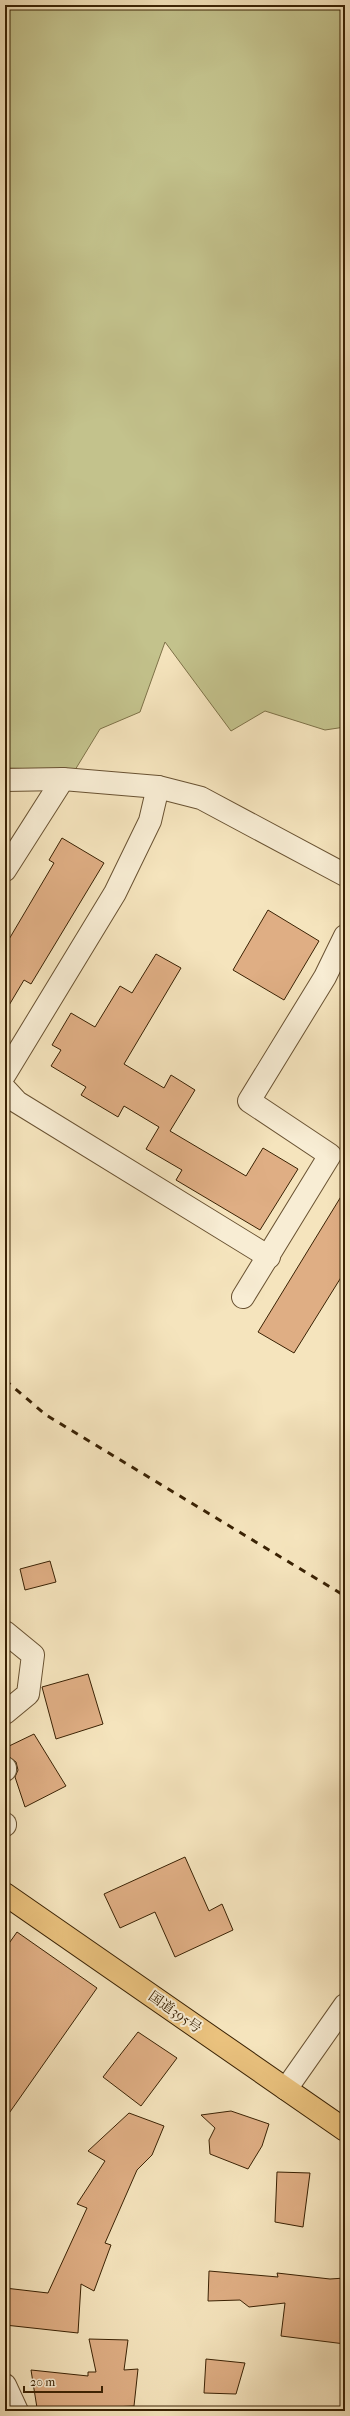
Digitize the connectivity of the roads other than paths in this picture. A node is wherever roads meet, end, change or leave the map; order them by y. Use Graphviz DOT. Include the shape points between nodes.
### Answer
graph roads {
  1 [pos="63,779"];
  2 [pos="5,780"];
  3 [pos="158,787"];
  4 [pos="5,870"];
  5 [pos="345,874"];
  6 [pos="345,936"];
  7 [pos="5,1074"];
  8 [pos="5,1089"];
  9 [pos="269,1257"];
  10 [pos="243,1297"];
  11 [pos="5,1632"];
  12 [pos="5,1713"];
  13 [pos="5,1894"];
  14 [pos="345,2005"];
  15 [pos="286,2089"];
  16 [pos="345,2130"];
  17 [pos="5,2385"];
  18 [pos="17,2411"];
  1 -- 2 [label="street"];
  1 -- 3 [label="street"];
  1 -- 4 [label="street"];
  3 -- 5 [label="street" via="201,798"];
  3 -- 7 [label="street" via="150,821 115,893"];
  6 -- 9 [label="street" via="326,977 249,1101 330,1155"];
  8 -- 9 [label="street" via="17,1102"];
  9 -- 10 [label="street"];
  11 -- 12 [label="street" via="33,1655 28,1694"];
  13 -- 15 [label="highway, 国道395号"];
  14 -- 15 [label="street"];
  15 -- 16 [label="highway, 国道395号"];
  17 -- 18 [label="street"];
}
